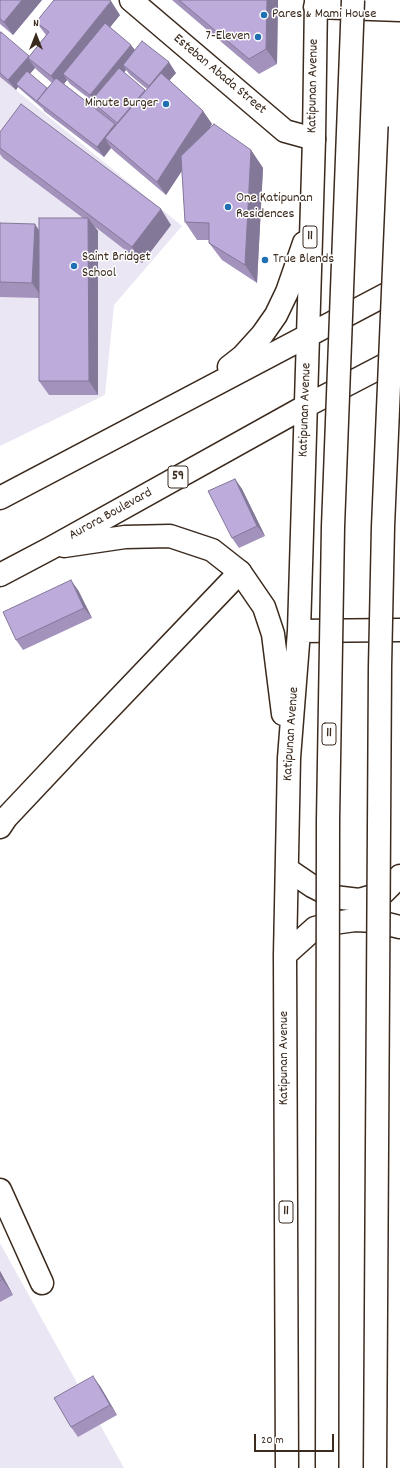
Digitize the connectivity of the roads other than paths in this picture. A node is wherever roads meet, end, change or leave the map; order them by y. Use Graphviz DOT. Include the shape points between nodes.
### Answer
graph roads {
  1 [pos="131,0"];
  2 [pos="353,0"];
  3 [pos="316,4"];
  4 [pos="400,10"];
  5 [pos="400,127"];
  6 [pos="314,140"];
  7 [pos="311,224"];
  8 [pos="400,287"];
  9 [pos="308,334"];
  10 [pos="400,357"];
  11 [pos="199,392"];
  12 [pos="306,406"];
  13 [pos="0,498"];
  14 [pos="51,548"];
  15 [pos="240,572"];
  16 [pos="0,575"];
  17 [pos="299,630"];
  18 [pos="400,630"];
  19 [pos="289,758"];
  20 [pos="0,826"];
  21 [pos="286,869"];
  22 [pos="400,876"];
  23 [pos="400,927"];
  24 [pos="285,955"];
  25 [pos="0,1190"];
  26 [pos="42,1283"];
  27 [pos="287,1468"];
  28 [pos="326,1468"];
  29 [pos="375,1468"];
  1 -- 6 [label="main road, Esteban Abada Street" via="285,131"];
  2 -- 28 [label="main road, 11, bridge" via="333,527 328,820"];
  3 -- 4 [label="main road"];
  3 -- 6 [label="main road, Katipunan Avenue / 11"];
  5 -- 29 [label="main road, bridge" via="383,527 380,667"];
  6 -- 7 [label="main road, Katipunan Avenue / 11"];
  7 -- 9 [label="main road, Katipunan Avenue / 11"];
  7 -- 11 [label="main road" via="287,292 276,315 243,356"];
  8 -- 9 [label="main road"];
  9 -- 11 [label="main road"];
  9 -- 12 [label="main road, Katipunan Avenue / 11"];
  10 -- 12 [label="main road, 59"];
  11 -- 13 [label="main road"];
  12 -- 14 [label="main road, Aurora Boulevard / 59"];
  12 -- 17 [label="main road, Katipunan Avenue / 11"];
  14 -- 15 [label="main road" via="125,537 170,536 212,550"];
  14 -- 16 [label="main road, Aurora Boulevard / 59"];
  15 -- 19 [label="main road" via="264,607 273,634"];
  15 -- 20 [label="main road"];
  17 -- 18 [label="main road"];
  17 -- 19 [label="main road, Katipunan Avenue / 11"];
  19 -- 21 [label="main road, Katipunan Avenue / 11"];
  21 -- 22 [label="main road" via="334,897 359,900 383,893"];
  21 -- 24 [label="main road, Katipunan Avenue / 11"];
  23 -- 24 [label="main road" via="375,921 334,922 315,928"];
  24 -- 27 [label="main road, Katipunan Avenue / 11"];
  25 -- 26 [label="main road"];
}
